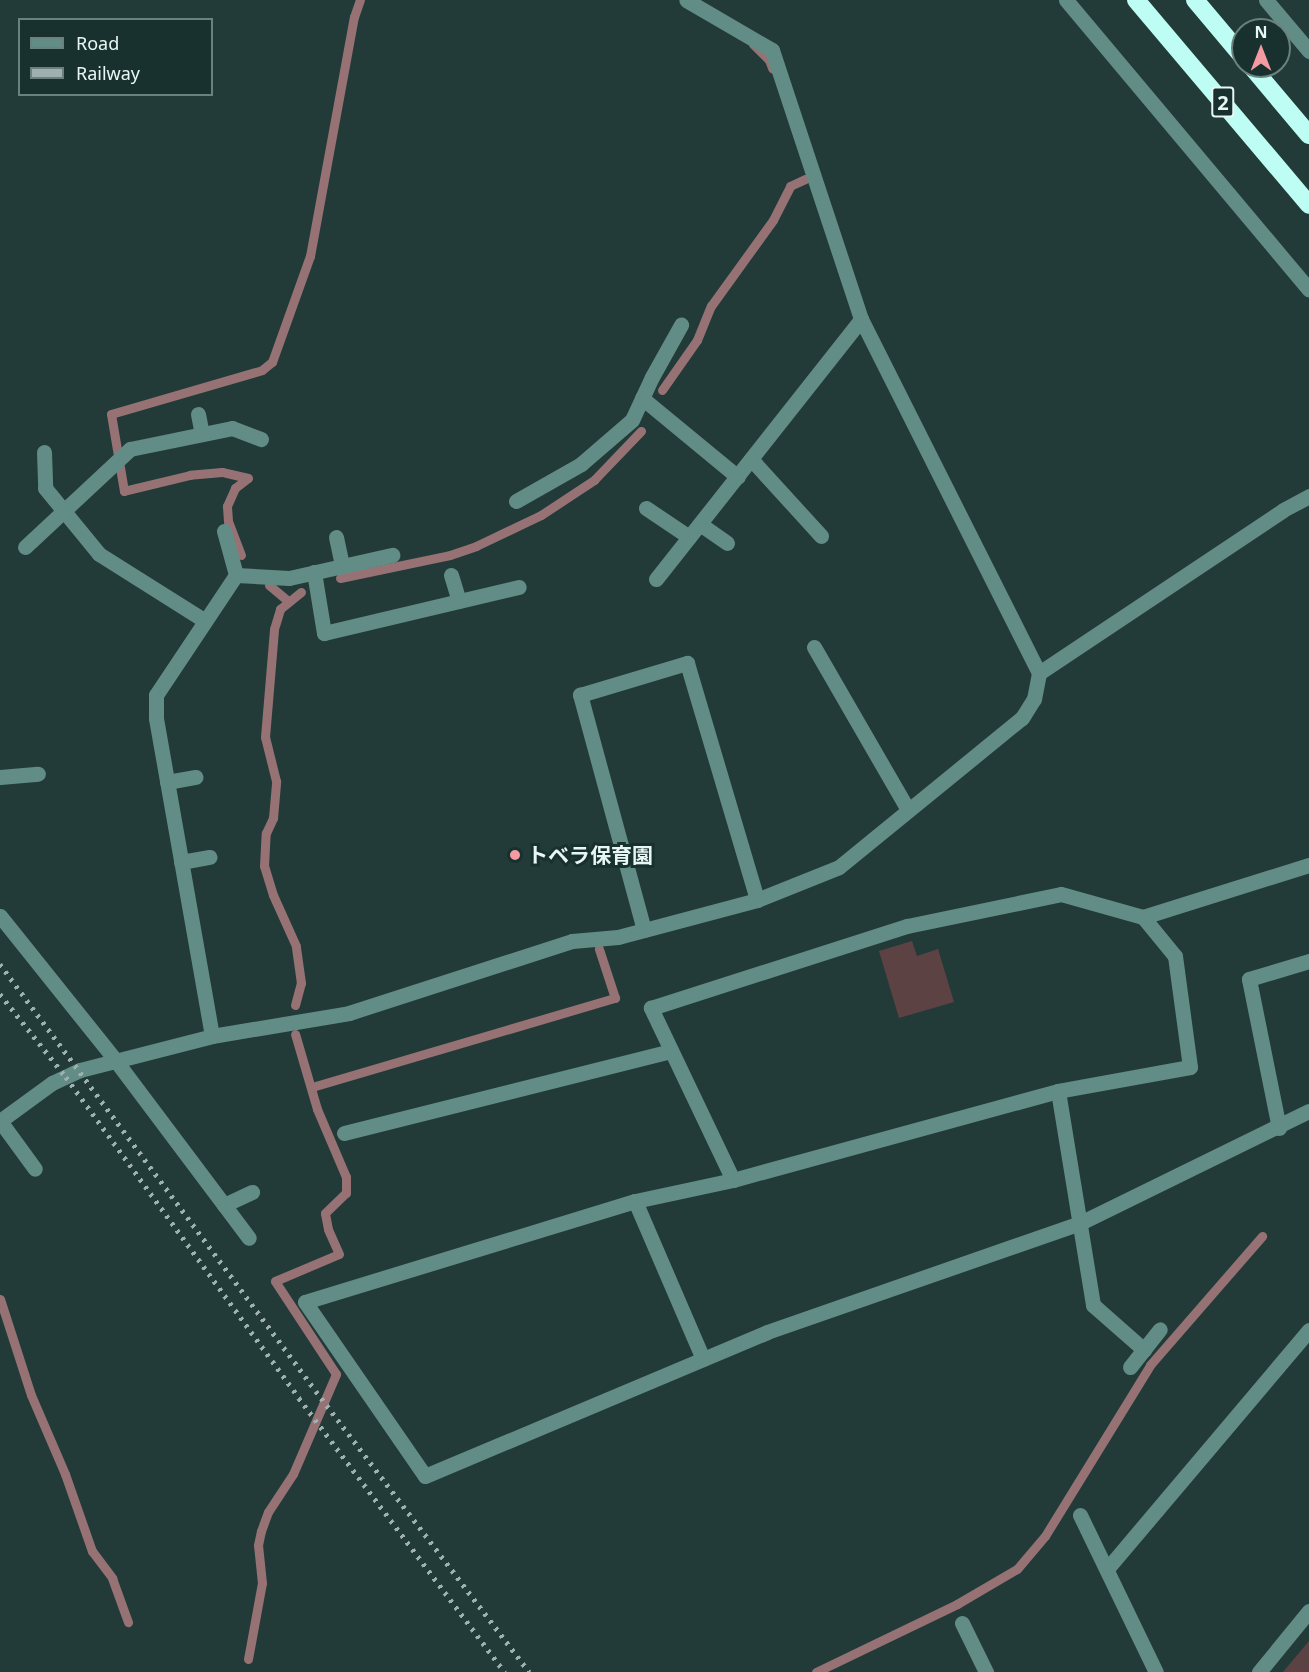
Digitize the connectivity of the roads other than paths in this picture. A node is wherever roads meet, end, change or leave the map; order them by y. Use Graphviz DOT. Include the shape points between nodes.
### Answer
graph roads {
  1 [pos="686,0"];
  2 [pos="1066,0"];
  3 [pos="1137,0"];
  4 [pos="1195,0"];
  5 [pos="1266,0"];
  6 [pos="1231,43"];
  7 [pos="1309,51"];
  8 [pos="1261,78"];
  9 [pos="1309,135"];
  10 [pos="1309,205"];
  11 [pos="1309,290"];
  12 [pos="861,319"];
  13 [pos="681,326"];
  14 [pos="642,398"];
  15 [pos="198,414"];
  16 [pos="202,434"];
  17 [pos="261,439"];
  18 [pos="44,452"];
  19 [pos="751,459"];
  20 [pos="738,477"];
  21 [pos="1309,496"];
  22 [pos="516,501"];
  23 [pos="646,508"];
  24 [pos="63,512"];
  25 [pos="700,524"];
  26 [pos="224,531"];
  27 [pos="820,536"];
  28 [pos="336,537"];
  29 [pos="689,537"];
  30 [pos="727,543"];
  31 [pos="26,548"];
  32 [pos="392,555"];
  33 [pos="342,567"];
  34 [pos="314,572"];
  35 [pos="236,575"];
  36 [pos="451,576"];
  37 [pos="657,579"];
  38 [pos="519,587"];
  39 [pos="459,601"];
  40 [pos="204,620"];
  41 [pos="814,647"];
  42 [pos="1039,673"];
  43 [pos="38,774"];
  44 [pos="0,777"];
  45 [pos="196,777"];
  46 [pos="167,782"];
  47 [pos="908,810"];
  48 [pos="210,857"];
  49 [pos="181,862"];
  50 [pos="1309,865"];
  51 [pos="757,900"];
  52 [pos="0,916"];
  53 [pos="1143,917"];
  54 [pos="644,930"];
  55 [pos="1309,962"];
  56 [pos="212,1036"];
  57 [pos="671,1051"];
  58 [pos="116,1061"];
  59 [pos="1058,1091"];
  60 [pos="1309,1111"];
  61 [pos="0,1121"];
  62 [pos="1279,1128"];
  63 [pos="344,1133"];
  64 [pos="36,1169"];
  65 [pos="733,1180"];
  66 [pos="252,1192"];
  67 [pos="635,1201"];
  68 [pos="224,1205"];
  69 [pos="1078,1224"];
  70 [pos="249,1238"];
  71 [pos="1160,1329"];
  72 [pos="1309,1330"];
  73 [pos="1144,1350"];
  74 [pos="703,1359"];
  75 [pos="1130,1367"];
  76 [pos="1080,1515"];
  77 [pos="1107,1569"];
  78 [pos="1309,1611"];
  79 [pos="962,1623"];
  80 [pos="986,1672"];
  81 [pos="1156,1672"];
  82 [pos="1259,1672"];
  1 -- 12 [label="street" via="772,50"];
  2 -- 11 [label="street"];
  3 -- 10 [label="highway, 2"];
  4 -- 6 [label="highway, 2"];
  5 -- 7 [label="street"];
  8 -- 9 [label="highway, 2"];
  12 -- 19 [label="street"];
  12 -- 42 [label="street"];
  13 -- 14 [label="street"];
  14 -- 20 [label="street"];
  14 -- 22 [label="street" via="633,420 581,464"];
  15 -- 16 [label="street"];
  16 -- 17 [label="street" via="232,428"];
  16 -- 24 [label="street" via="130,449"];
  18 -- 24 [label="street" via="45,488"];
  19 -- 20 [label="street"];
  19 -- 27 [label="street"];
  20 -- 25 [label="street"];
  21 -- 42 [label="street"];
  23 -- 29 [label="street"];
  24 -- 31 [label="street"];
  24 -- 40 [label="street" via="99,554"];
  25 -- 29 [label="street"];
  25 -- 30 [label="street"];
  26 -- 35 [label="street"];
  28 -- 33 [label="street"];
  29 -- 37 [label="street"];
  32 -- 33 [label="street"];
  33 -- 34 [label="street"];
  34 -- 35 [label="street" via="289,578"];
  34 -- 39 [label="street" via="324,633"];
  35 -- 40 [label="street"];
  36 -- 39 [label="street"];
  38 -- 39 [label="street"];
  40 -- 46 [label="street" via="156,695"];
  41 -- 47 [label="street"];
  42 -- 47 [label="street" via="1034,699 1022,718"];
  43 -- 44 [label="street"];
  45 -- 46 [label="street"];
  46 -- 49 [label="street"];
  47 -- 51 [label="street" via="839,867"];
  48 -- 49 [label="street"];
  49 -- 56 [label="street"];
  50 -- 53 [label="street"];
  51 -- 54 [label="street"];
  51 -- 54 [label="street" via="687,663 580,696"];
  52 -- 58 [label="street"];
  53 -- 57 [label="street" via="1061,894 907,927 651,1008"];
  53 -- 59 [label="street" via="1175,956 1190,1066"];
  54 -- 56 [label="street" via="572,941 349,1013"];
  55 -- 62 [label="street" via="1249,979"];
  56 -- 58 [label="street"];
  57 -- 63 [label="street"];
  57 -- 65 [label="street"];
  58 -- 61 [label="street" via="80,1070 52,1083"];
  58 -- 68 [label="street"];
  59 -- 65 [label="street"];
  59 -- 69 [label="street"];
  60 -- 62 [label="street"];
  61 -- 64 [label="street"];
  62 -- 69 [label="street"];
  65 -- 67 [label="street"];
  66 -- 68 [label="street"];
  67 -- 74 [label="street"];
  67 -- 74 [label="street" via="305,1302 425,1476"];
  68 -- 70 [label="street"];
  69 -- 73 [label="street" via="1093,1305"];
  69 -- 74 [label="street" via="767,1332"];
  71 -- 73 [label="street"];
  72 -- 77 [label="street"];
  73 -- 75 [label="street"];
  76 -- 77 [label="street"];
  77 -- 81 [label="street"];
  78 -- 82 [label="street"];
  79 -- 80 [label="street"];
}
